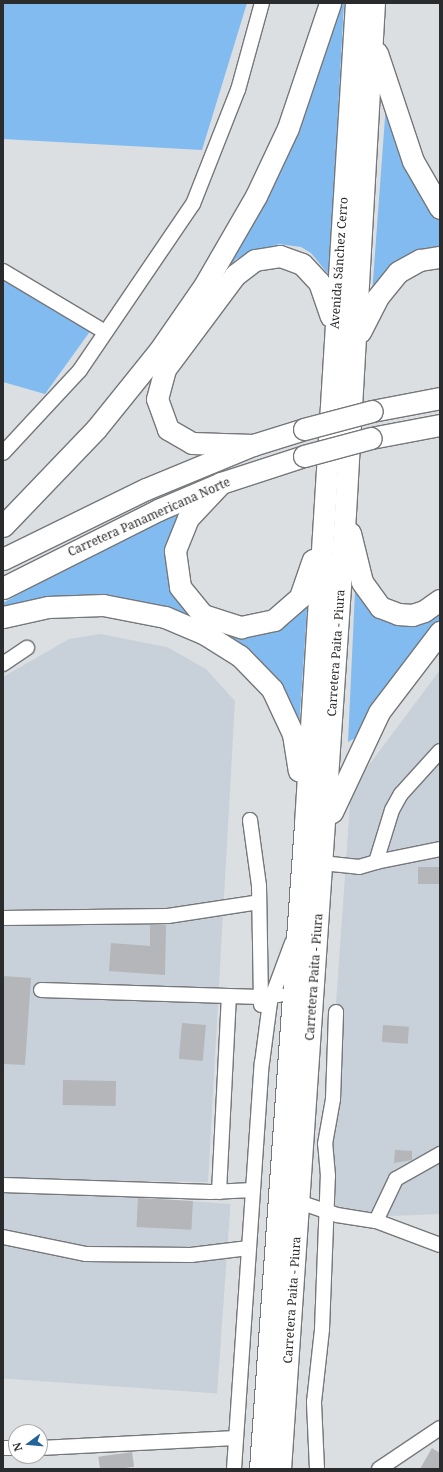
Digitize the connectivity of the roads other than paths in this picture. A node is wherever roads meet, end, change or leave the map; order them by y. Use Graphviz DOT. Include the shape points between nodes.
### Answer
graph roads {
  1 [pos="262,3"];
  2 [pos="330,3"];
  3 [pos="356,3"];
  4 [pos="374,3"];
  5 [pos="372,37"];
  6 [pos="440,208"];
  7 [pos="440,257"];
  8 [pos="3,271"];
  9 [pos="334,328"];
  10 [pos="105,332"];
  11 [pos="355,346"];
  12 [pos="440,385"];
  13 [pos="440,398"];
  14 [pos="403,404"];
  15 [pos="440,425"];
  16 [pos="253,445"];
  17 [pos="3,453"];
  18 [pos="221,483"];
  19 [pos="346,484"];
  20 [pos="345,513"];
  21 [pos="323,523"];
  22 [pos="3,526"];
  23 [pos="3,559"];
  24 [pos="3,588"];
  25 [pos="440,600"];
  26 [pos="3,616"];
  27 [pos="440,632"];
  28 [pos="28,648"];
  29 [pos="3,664"];
  30 [pos="440,751"];
  31 [pos="250,820"];
  32 [pos="315,828"];
  33 [pos="440,849"];
  34 [pos="376,862"];
  35 [pos="322,863"];
  36 [pos="259,902"];
  37 [pos="3,918"];
  38 [pos="298,927"];
  39 [pos="41,990"];
  40 [pos="293,992"];
  41 [pos="229,996"];
  42 [pos="266,997"];
  43 [pos="336,1012"];
  44 [pos="440,1154"];
  45 [pos="3,1185"];
  46 [pos="253,1190"];
  47 [pos="219,1192"];
  48 [pos="299,1202"];
  49 [pos="324,1211"];
  50 [pos="376,1221"];
  51 [pos="3,1237"];
  52 [pos="440,1245"];
  53 [pos="249,1248"];
  54 [pos="440,1428"];
  55 [pos="236,1438"];
  56 [pos="48,1448"];
  57 [pos="234,1469"];
  58 [pos="260,1469"];
  59 [pos="280,1469"];
  60 [pos="317,1469"];
  61 [pos="379,1469"];
  1 -- 10 [label="lane" via="238,90 193,204"];
  2 -- 22 [label="highway" via="288,128 249,208 204,286 159,351 96,429"];
  3 -- 9 [label="highway, Avenida Sánchez Cerro"];
  4 -- 5 [label="highway, Avenida Sánchez Cerro"];
  5 -- 6 [label="highway" via="411,155"];
  5 -- 11 [label="highway, Avenida Sánchez Cerro"];
  7 -- 11 [label="highway" via="412,263 390,280 366,316"];
  8 -- 10 [label="lane"];
  9 -- 16 [label="highway" via="323,289 309,270 294,260 265,257 247,264 235,275 166,369 157,399 168,430 192,443"];
  9 -- 21 [label="highway, Avenida Sánchez Cerro"];
  10 -- 17 [label="lane" via="80,370"];
  11 -- 19 [label="highway, Avenida Sánchez Cerro"];
  12 -- 14 [label="highway"];
  13 -- 14 [label="highway, Carretera Panamericana Norte"];
  14 -- 16 [label="highway, Carretera Panamericana Norte, bridge"];
  15 -- 18 [label="highway, Carretera Panamericana Norte, bridge" via="371,438 304,456"];
  16 -- 23 [label="highway, Carretera Panamericana Norte" via="96,512"];
  18 -- 21 [label="highway" via="188,518 175,551 175,570 184,595 203,615 217,622 241,627 259,626 288,610 305,586"];
  18 -- 24 [label="highway, Carretera Panamericana Norte" via="94,540"];
  19 -- 20 [label="highway, Carretera Paita - Piura"];
  20 -- 25 [label="highway" via="362,582 374,602 392,612 412,615 424,611"];
  20 -- 32 [label="highway, Carretera Paita - Piura"];
  21 -- 32 [label="highway, Carretera Paita - Piura"];
  26 -- 32 [label="highway" via="62,605 116,607 165,617 220,642 262,676 282,705 293,734"];
  27 -- 32 [label="highway" via="368,732"];
  28 -- 29 [label="lane"];
  30 -- 34 [label="lane" via="401,794 392,810"];
  31 -- 36 [label="lane"];
  32 -- 35 [label="highway, Carretera Paita - Piura"];
  32 -- 38 [label="highway, Carretera Paita - Piura"];
  33 -- 34 [label="lane"];
  34 -- 35 [label="lane" via="359,866"];
  35 -- 48 [label="highway, Carretera Paita - Piura"];
  36 -- 37 [label="lane" via="168,916"];
  36 -- 42 [label="lane"];
  38 -- 40 [label="highway, Carretera Paita - Piura"];
  38 -- 42 [label="lane"];
  39 -- 41 [label="lane"];
  40 -- 42 [label="lane"];
  40 -- 58 [label="highway, Carretera Paita - Piura"];
  41 -- 42 [label="lane"];
  41 -- 47 [label="lane"];
  42 -- 46 [label="lane"];
  43 -- 49 [label="lane" via="333,1099 325,1144 328,1176"];
  44 -- 50 [label="lane" via="396,1179"];
  45 -- 47 [label="lane"];
  46 -- 47 [label="lane"];
  46 -- 53 [label="lane"];
  48 -- 49 [label="lane"];
  48 -- 59 [label="highway, Carretera Paita - Piura"];
  49 -- 50 [label="lane"];
  49 -- 60 [label="lane" via="322,1329 314,1402"];
  50 -- 52 [label="lane"];
  51 -- 53 [label="lane" via="86,1254 191,1255"];
  53 -- 55 [label="lane"];
  54 -- 61 [label="lane"];
  55 -- 56 [label="lane"];
  55 -- 57 [label="lane"];
}
